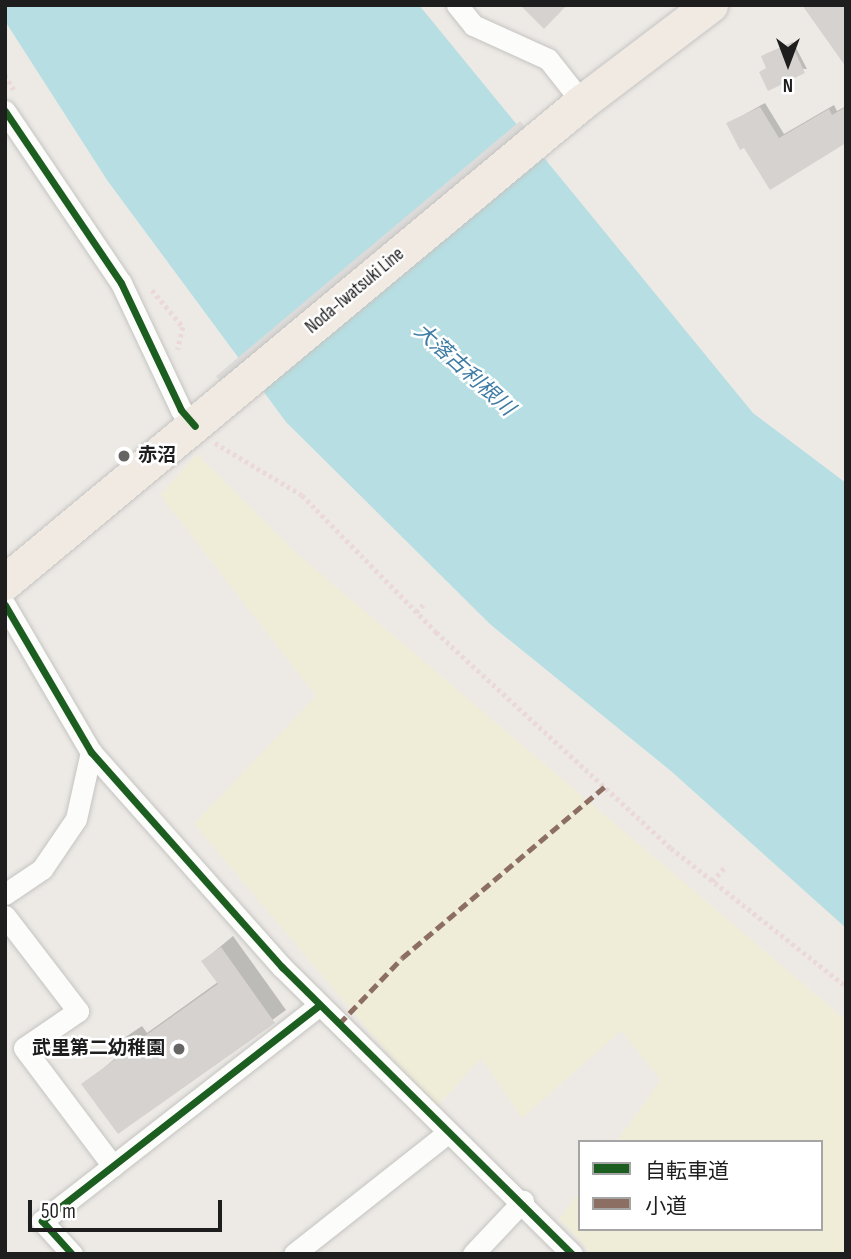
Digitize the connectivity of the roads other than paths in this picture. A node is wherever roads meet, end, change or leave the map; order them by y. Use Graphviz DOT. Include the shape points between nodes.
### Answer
graph roads {
  1 [pos="457,5"];
  2 [pos="710,5"];
  3 [pos="582,102"];
  4 [pos="5,111"];
  5 [pos="195,426"];
  6 [pos="5,582"];
  7 [pos="5,605"];
  8 [pos="91,752"];
  9 [pos="5,894"];
  10 [pos="5,916"];
  11 [pos="319,1004"];
  12 [pos="447,1133"];
  13 [pos="113,1166"];
  14 [pos="523,1201"];
  15 [pos="72,1254"];
  16 [pos="294,1254"];
  17 [pos="473,1254"];
  18 [pos="572,1254"];
  1 -- 3 [label="street" via="473,25 548,59"];
  2 -- 3 [label="main road, Noda-Iwatsuki Line"];
  3 -- 5 [label="main road, Noda-Iwatsuki Line"];
  4 -- 5 [label="street" via="121,283 181,410"];
  5 -- 6 [label="main road, Noda-Iwatsuki Line"];
  7 -- 8 [label="street"];
  8 -- 9 [label="street" via="76,819 42,869"];
  8 -- 11 [label="street"];
  10 -- 13 [label="street" via="78,1011 24,1048"];
  11 -- 12 [label="street"];
  11 -- 13 [label="street"];
  12 -- 14 [label="street"];
  12 -- 16 [label="street"];
  13 -- 15 [label="street" via="42,1221"];
  14 -- 17 [label="street"];
  14 -- 18 [label="street"];
}
